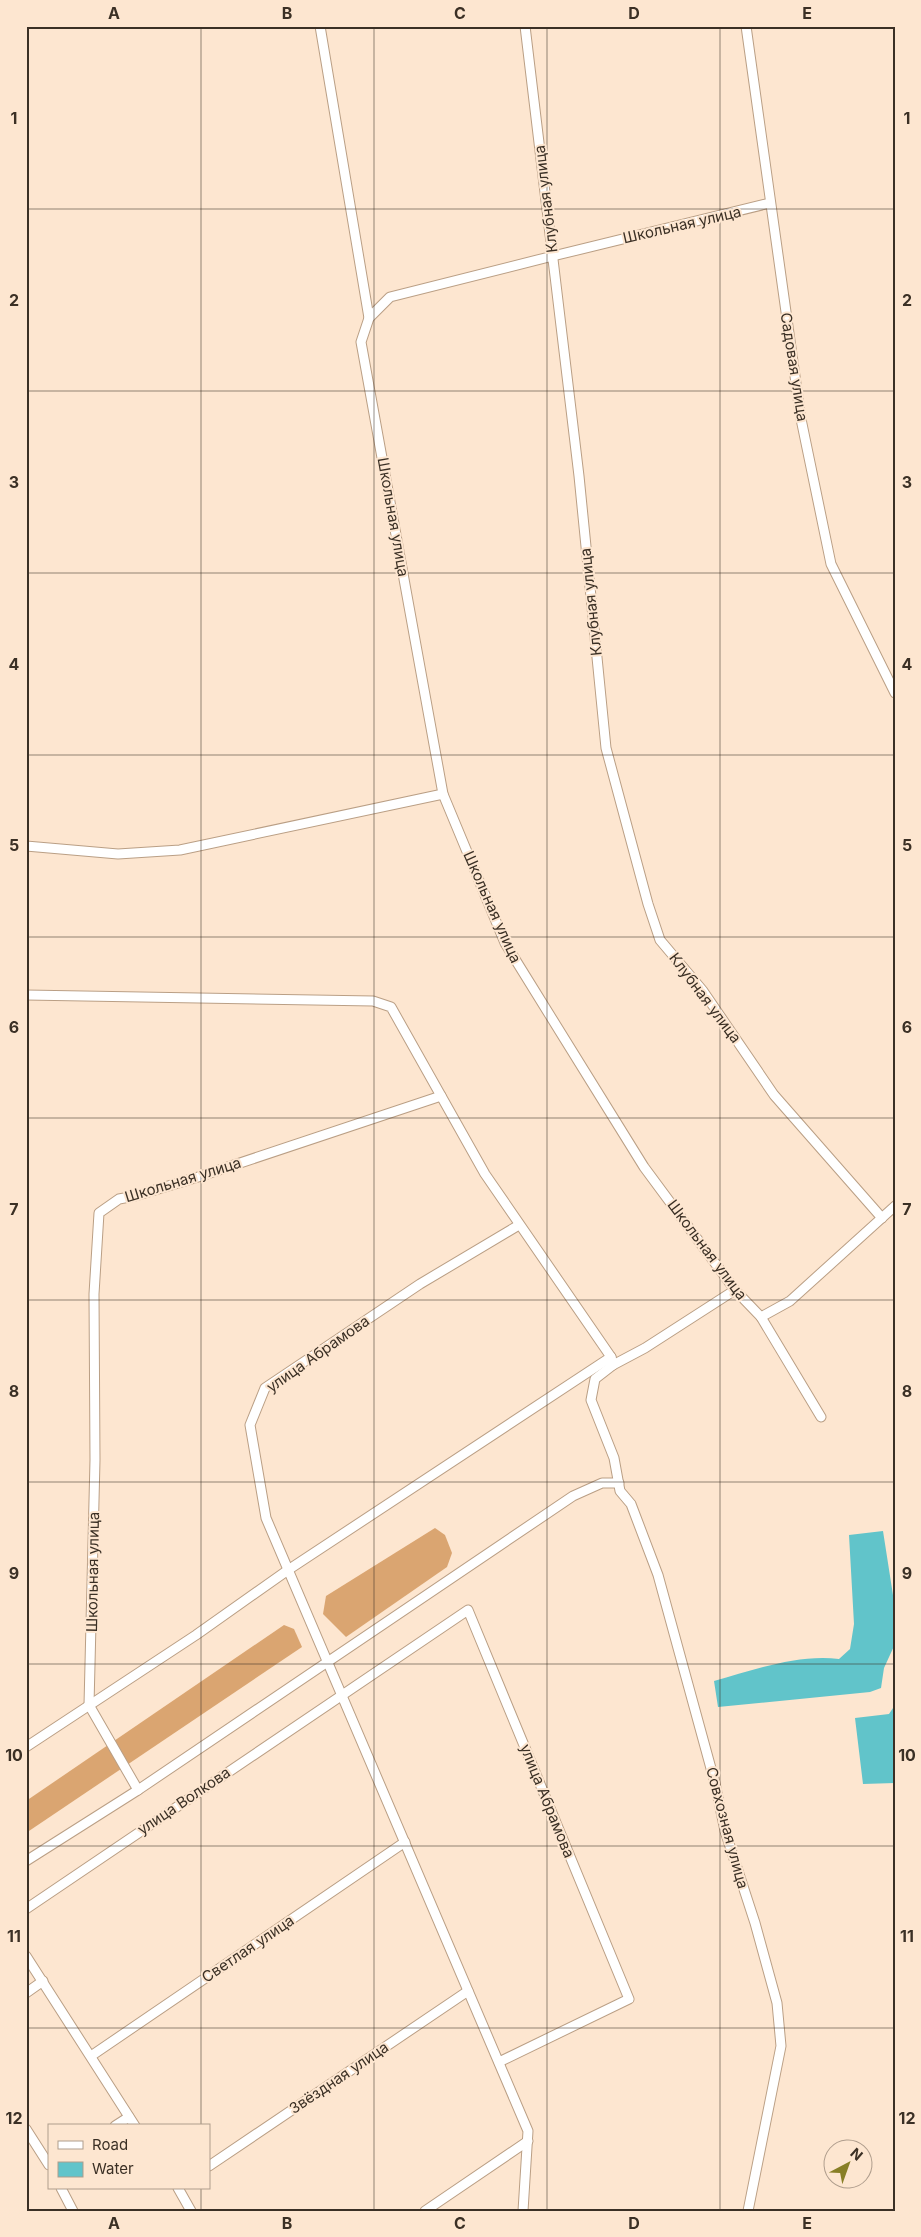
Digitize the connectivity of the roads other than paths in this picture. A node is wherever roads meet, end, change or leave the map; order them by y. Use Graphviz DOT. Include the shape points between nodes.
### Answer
graph roads {
  1 [pos="320,26"];
  2 [pos="525,26"];
  3 [pos="746,26"];
  4 [pos="770,204"];
  5 [pos="553,256"];
  6 [pos="369,318"];
  7 [pos="895,693"];
  8 [pos="443,794"];
  9 [pos="26,846"];
  10 [pos="26,995"];
  11 [pos="441,1096"];
  12 [pos="895,1206"];
  13 [pos="882,1218"];
  14 [pos="519,1225"];
  15 [pos="735,1290"];
  16 [pos="761,1317"];
  17 [pos="612,1361"];
  18 [pos="820,1418"];
  19 [pos="619,1483"];
  20 [pos="288,1570"];
  21 [pos="328,1662"];
  22 [pos="341,1694"];
  23 [pos="89,1705"];
  24 [pos="26,1747"];
  25 [pos="138,1790"];
  26 [pos="405,1842"];
  27 [pos="26,1861"];
  28 [pos="26,1909"];
  29 [pos="26,1956"];
  30 [pos="44,1981"];
  31 [pos="468,1991"];
  32 [pos="26,1993"];
  33 [pos="91,2056"];
  34 [pos="499,2062"];
  35 [pos="129,2116"];
  36 [pos="118,2124"];
  37 [pos="134,2124"];
  38 [pos="26,2130"];
  39 [pos="528,2141"];
  40 [pos="48,2163"];
  41 [pos="210,2165"];
  42 [pos="62,2190"];
  43 [pos="179,2190"];
  44 [pos="72,2211"];
  45 [pos="191,2211"];
  46 [pos="425,2211"];
  47 [pos="523,2211"];
  48 [pos="748,2211"];
  1 -- 6 [label="street, Школьная улица"];
  2 -- 5 [label="street, Клубная улица"];
  3 -- 4 [label="street, Садовая улица"];
  4 -- 5 [label="street, Школьная улица"];
  4 -- 7 [label="street, Садовая улица" via="802,419 831,564"];
  5 -- 6 [label="street, Школьная улица" via="390,298"];
  5 -- 13 [label="street, Клубная улица" via="606,748 660,940 703,991 774,1095"];
  6 -- 8 [label="street, Школьная улица" via="361,342"];
  8 -- 9 [label="street" via="180,850 118,854"];
  8 -- 15 [label="street, Школьная улица" via="505,943 529,984 644,1167"];
  10 -- 11 [label="street" via="373,1000 391,1008"];
  11 -- 14 [label="street" via="485,1174"];
  11 -- 23 [label="street, Школьная улица" via="198,1177 119,1199 99,1213 94,1294 95,1460"];
  12 -- 13 [label="street"];
  13 -- 16 [label="street" via="790,1301"];
  14 -- 17 [label="street"];
  14 -- 20 [label="street, улица Абрамова" via="420,1284 265,1388 250,1425 266,1518"];
  15 -- 16 [label="street, Школьная улица"];
  15 -- 17 [label="street" via="645,1348"];
  16 -- 18 [label="street, Школьная улица"];
  17 -- 19 [label="street, Совхозная улица" via="595,1379 591,1400 614,1458"];
  17 -- 20 [label="street"];
  19 -- 21 [label="street" via="602,1483 573,1496"];
  19 -- 48 [label="street, Совхозная улица" via="620,1490 631,1504 658,1575 716,1783 725,1831 777,2003 781,2046"];
  20 -- 21 [label="street, улица Абрамова"];
  20 -- 23 [label="street"];
  21 -- 22 [label="street, улица Абрамова"];
  21 -- 25 [label="street"];
  22 -- 26 [label="street, улица Абрамова"];
  22 -- 28 [label="street, улица Волкова"];
  22 -- 34 [label="street, улица Абрамова" via="468,1610 629,1999"];
  23 -- 24 [label="street"];
  23 -- 25 [label="street"];
  25 -- 27 [label="street"];
  26 -- 31 [label="street, улица Абрамова"];
  26 -- 33 [label="street, Светлая улица"];
  29 -- 30 [label="street"];
  30 -- 32 [label="street"];
  30 -- 33 [label="street"];
  31 -- 34 [label="street, улица Абрамова"];
  31 -- 41 [label="street, Звёздная улица"];
  33 -- 35 [label="street"];
  34 -- 39 [label="street, улица Абрамова" via="528,2131"];
  35 -- 36 [label="street"];
  35 -- 37 [label="street"];
  38 -- 40 [label="street"];
  39 -- 46 [label="street"];
  39 -- 47 [label="street, улица Абрамова"];
  42 -- 44 [label="street"];
  43 -- 45 [label="street"];
}
